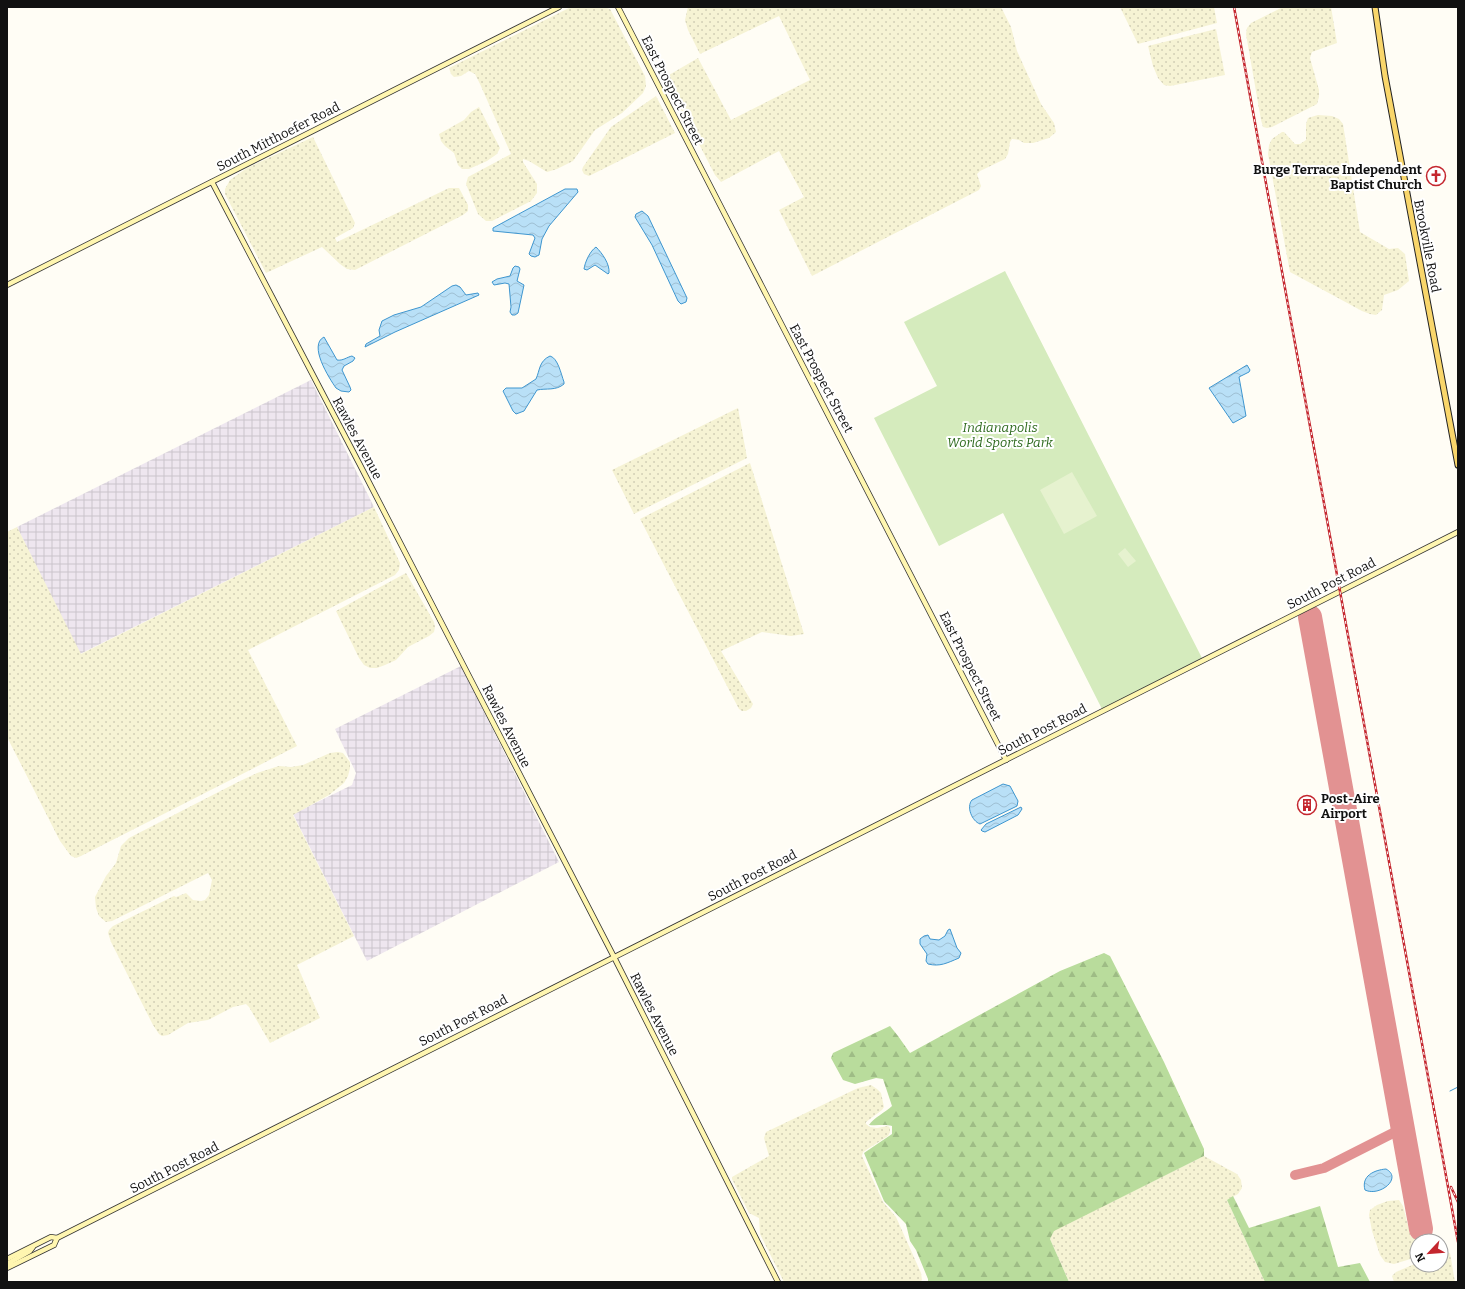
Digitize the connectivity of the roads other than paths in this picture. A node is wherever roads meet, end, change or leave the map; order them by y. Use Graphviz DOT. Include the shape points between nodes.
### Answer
graph roads {
  1 [pos="559,7"];
  2 [pos="618,7"];
  3 [pos="1375,7"];
  4 [pos="212,182"];
  5 [pos="7,285"];
  6 [pos="1458,465"];
  7 [pos="1458,532"];
  8 [pos="1006,760"];
  9 [pos="614,957"];
  10 [pos="57,1238"];
  11 [pos="33,1246"];
  12 [pos="7,1259"];
  13 [pos="7,1264"];
  14 [pos="7,1268"];
  15 [pos="778,1282"];
  1 -- 4 [label="main road, South Mitthoefer Road"];
  2 -- 8 [label="main road, East Prospect Street"];
  3 -- 6 [label="main road, Brookville Road" via="1386,84"];
  4 -- 5 [label="main road, South Mitthoefer Road"];
  4 -- 9 [label="main road, Rawles Avenue"];
  7 -- 8 [label="main road, South Post Road"];
  8 -- 9 [label="main road, South Post Road"];
  9 -- 10 [label="main road, South Post Road"];
  9 -- 15 [label="main road, Rawles Avenue"];
  10 -- 11 [label="main road, South Post Road" via="51,1237"];
  10 -- 14 [label="main road, South Post Road" via="54,1244"];
  11 -- 12 [label="main road, South Post Road"];
  11 -- 13 [label="main road" via="30,1251"];
}
